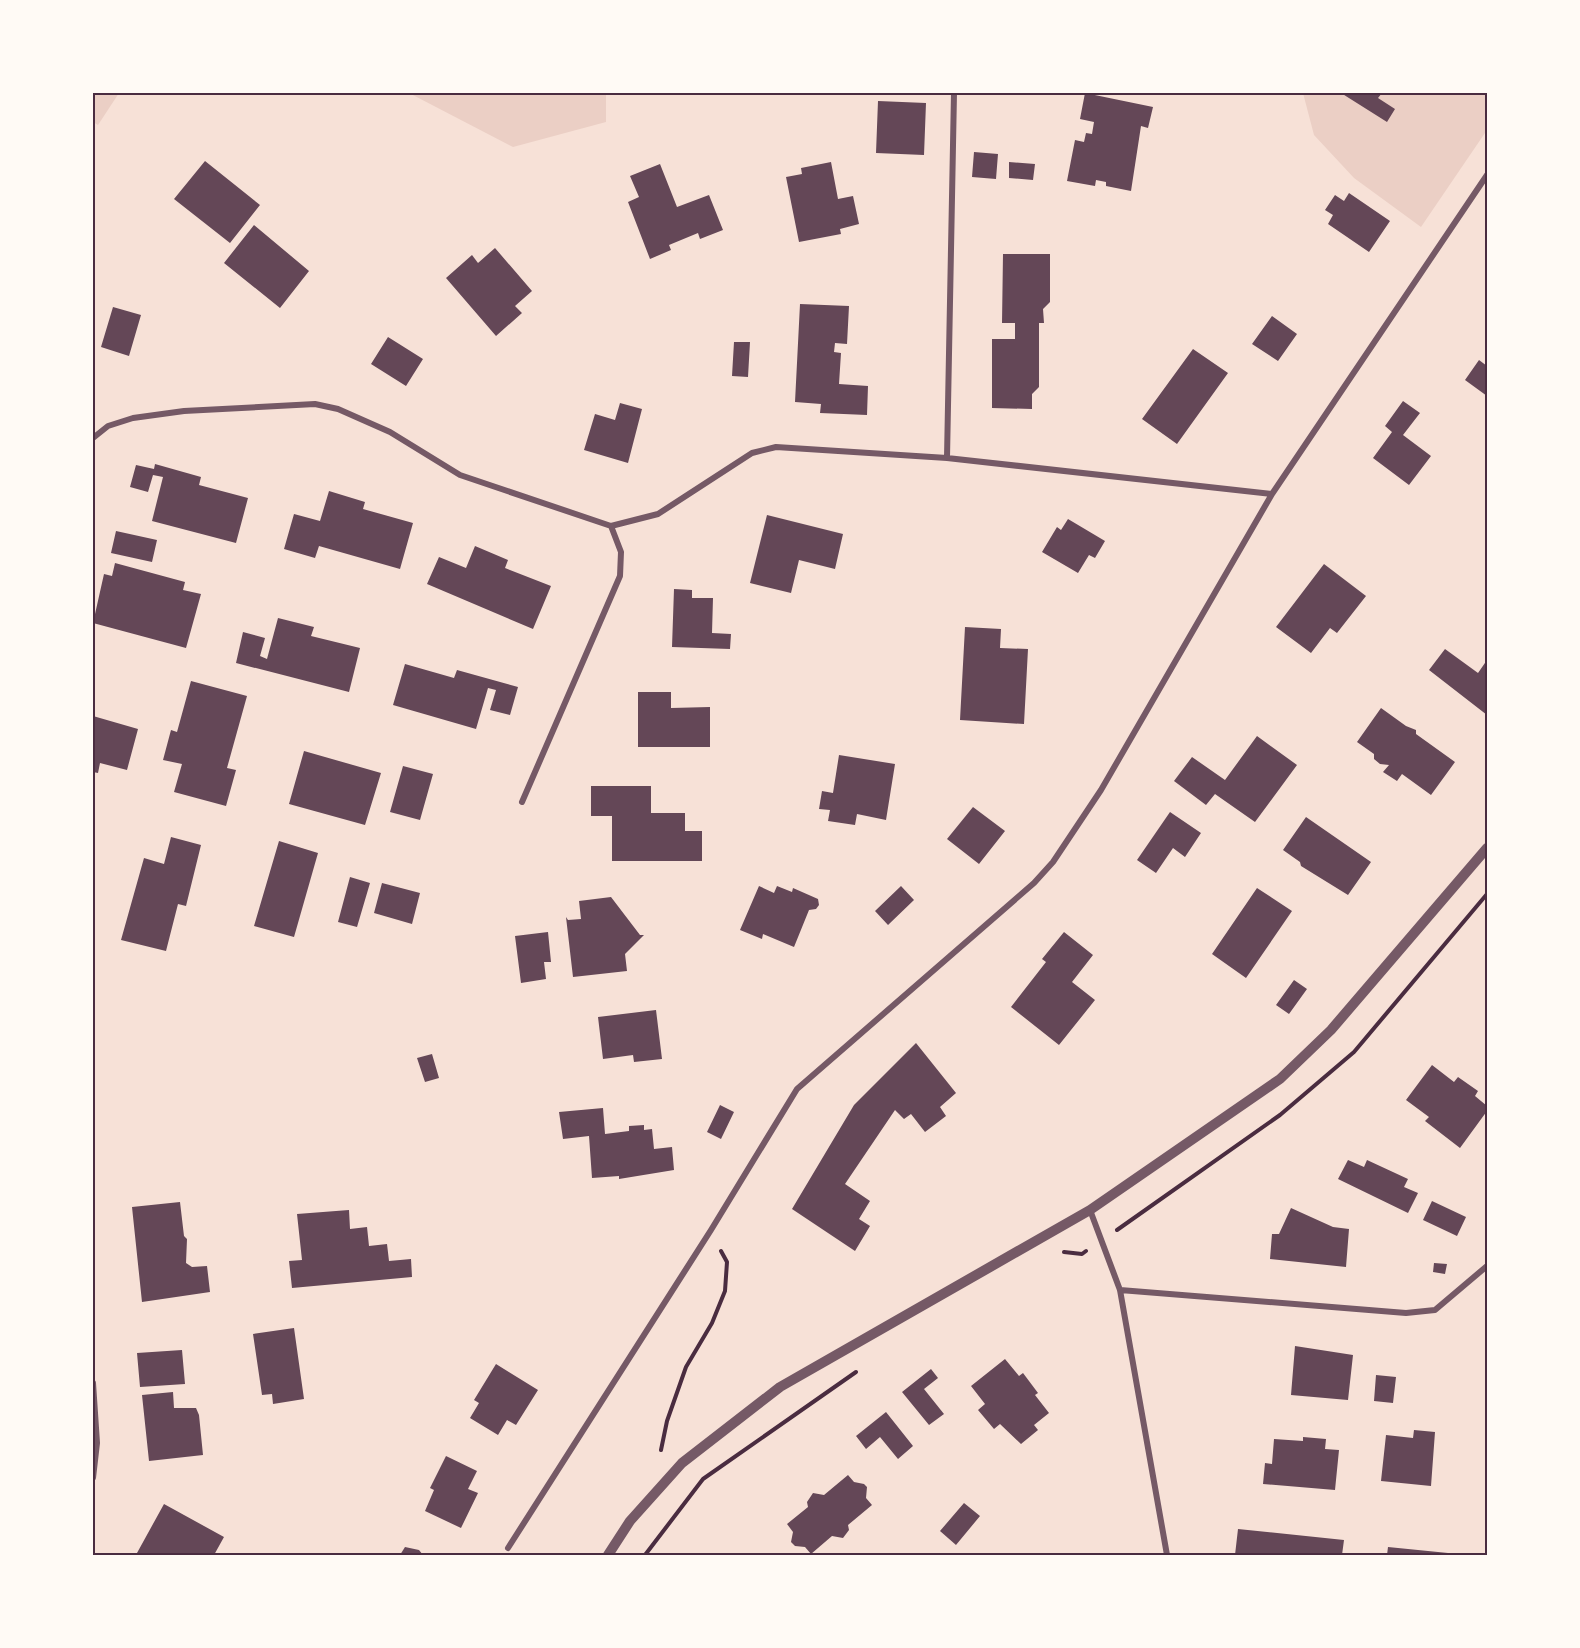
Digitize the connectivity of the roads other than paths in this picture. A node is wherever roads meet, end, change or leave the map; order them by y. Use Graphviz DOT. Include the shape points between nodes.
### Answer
graph roads {
  1 [pos="954,93"];
  2 [pos="1487,175"];
  3 [pos="93,438"];
  4 [pos="947,458"];
  5 [pos="1272,494"];
  6 [pos="611,526"];
  7 [pos="522,802"];
  8 [pos="1487,848"];
  9 [pos="1090,1210"];
  10 [pos="1487,1266"];
  11 [pos="1120,1290"];
  12 [pos="93,1383"];
  13 [pos="93,1478"];
  14 [pos="508,1548"];
  15 [pos="608,1555"];
  16 [pos="1167,1555"];
  1 -- 4 [label="street"];
  2 -- 5 [label="street"];
  3 -- 6 [label="street" via="108,426 133,418 184,411 315,404 338,409 390,432 460,475"];
  4 -- 5 [label="street"];
  4 -- 6 [label="street" via="764,448 658,514"];
  5 -- 14 [label="street" via="1107,780 1053,862 797,1089"];
  6 -- 7 [label="street" via="621,552 620,576"];
  8 -- 9 [label="street" via="1331,1030 1280,1079"];
  9 -- 11 [label="street"];
  9 -- 15 [label="street" via="780,1387 682,1463 630,1521"];
  10 -- 11 [label="street" via="1435,1310 1406,1313"];
  11 -- 16 [label="street"];
  12 -- 13 [label="street" via="97,1443"];
}
